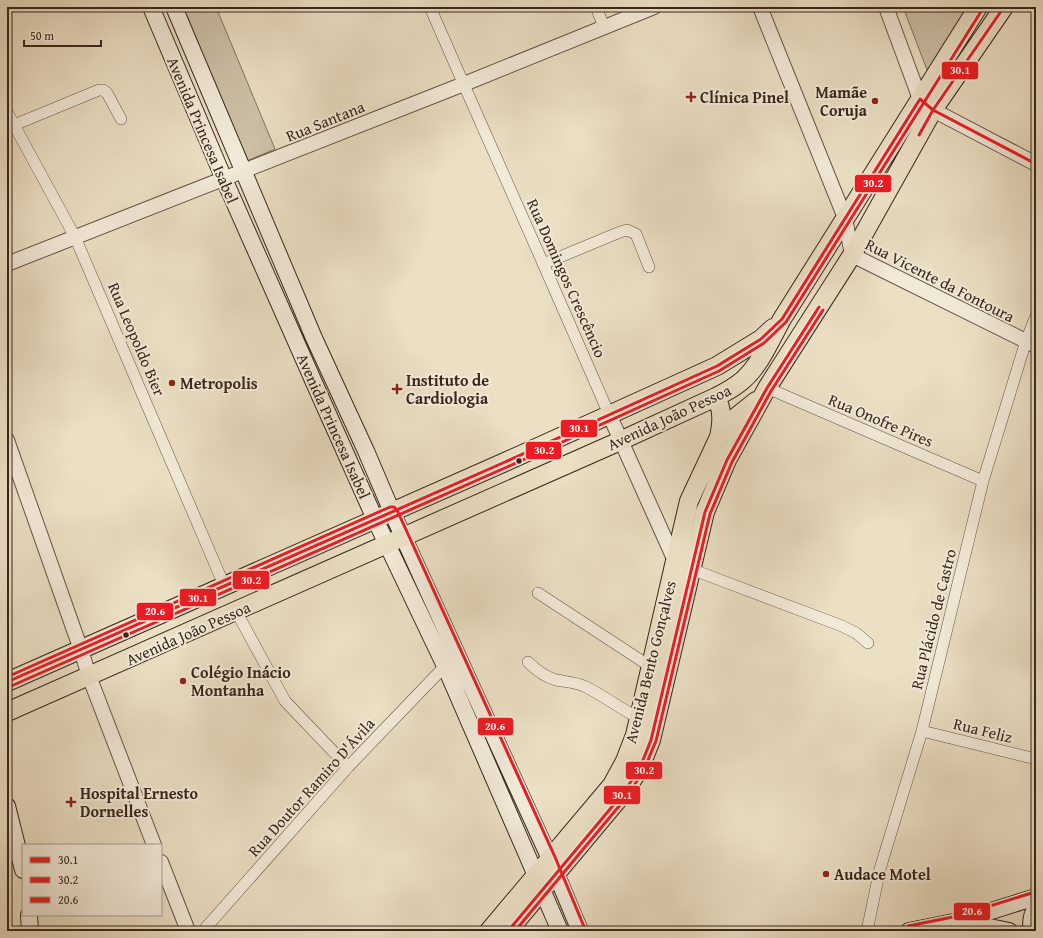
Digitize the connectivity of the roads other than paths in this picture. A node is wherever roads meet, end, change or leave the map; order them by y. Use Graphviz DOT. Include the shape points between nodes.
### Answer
graph roads {
  1 [pos="11,7"];
  2 [pos="151,7"];
  3 [pos="174,7"];
  4 [pos="430,7"];
  5 [pos="596,7"];
  6 [pos="654,7"];
  7 [pos="760,7"];
  8 [pos="886,7"];
  9 [pos="978,7"];
  10 [pos="1004,7"];
  11 [pos="7,9"];
  12 [pos="604,28"];
  13 [pos="463,84"];
  14 [pos="927,105"];
  15 [pos="7,112"];
  16 [pos="121,118"];
  17 [pos="14,125"];
  18 [pos="1036,164"];
  19 [pos="243,171"];
  20 [pos="224,179"];
  21 [pos="845,218"];
  22 [pos="75,237"];
  23 [pos="852,255"];
  24 [pos="7,264"];
  25 [pos="544,264"];
  26 [pos="649,267"];
  27 [pos="1036,316"];
  28 [pos="782,319"];
  29 [pos="1031,344"];
  30 [pos="765,392"];
  31 [pos="716,396"];
  32 [pos="609,414"];
  33 [pos="719,437"];
  34 [pos="7,440"];
  35 [pos="620,441"];
  36 [pos="983,481"];
  37 [pos="392,512"];
  38 [pos="375,519"];
  39 [pos="403,536"];
  40 [pos="386,544"];
  41 [pos="675,561"];
  42 [pos="691,569"];
  43 [pos="224,586"];
  44 [pos="538,593"];
  45 [pos="236,611"];
  46 [pos="868,643"];
  47 [pos="81,650"];
  48 [pos="528,662"];
  49 [pos="445,666"];
  50 [pos="650,667"];
  51 [pos="90,676"];
  52 [pos="7,682"];
  53 [pos="7,712"];
  54 [pos="639,718"];
  55 [pos="922,731"];
  56 [pos="1036,759"];
  57 [pos="348,768"];
  58 [pos="7,806"];
  59 [pos="154,844"];
  60 [pos="162,865"];
  61 [pos="22,866"];
  62 [pos="553,867"];
  63 [pos="540,882"];
  64 [pos="1035,898"];
  65 [pos="29,916"];
  66 [pos="959,921"];
  67 [pos="30,931"];
  68 [pos="188,931"];
  69 [pos="203,931"];
  70 [pos="489,931"];
  71 [pos="508,931"];
  72 [pos="560,931"];
  73 [pos="580,931"];
  74 [pos="867,931"];
  75 [pos="909,931"];
  76 [pos="1009,931"];
  77 [pos="1031,931"];
  1 -- 11 [label="street"];
  2 -- 20 [label="main road, Avenida Princesa Isabel"];
  3 -- 19 [label="main road, Avenida Princesa Isabel"];
  4 -- 13 [label="street, Rua Domingos Crescêncio"];
  5 -- 12 [label="street"];
  6 -- 12 [label="street, Rua Santana"];
  7 -- 21 [label="street, Rua Vicente da Fontoura"];
  8 -- 14 [label="street"];
  9 -- 14 [label="main road, Avenida Bento Gonçalves"];
  10 -- 14 [label="main road, Avenida Bento Gonçalves"];
  12 -- 13 [label="street, Rua Santana"];
  13 -- 19 [label="street, Rua Santana"];
  13 -- 25 [label="street, Rua Domingos Crescêncio"];
  14 -- 18 [label="street"];
  14 -- 21 [label="main road, Avenida Bento Gonçalves"];
  14 -- 23 [label="main road, Avenida Bento Gonçalves"];
  15 -- 17 [label="street, Rua Leopoldo Bier"];
  16 -- 17 [label="street" via="107,92 99,90"];
  17 -- 22 [label="street, Rua Leopoldo Bier"];
  19 -- 20 [label="street, Rua Santana"];
  19 -- 37 [label="main road, Avenida Princesa Isabel"];
  20 -- 22 [label="street, Rua Santana"];
  20 -- 38 [label="main road, Avenida Princesa Isabel"];
  21 -- 23 [label="street, Rua Vicente da Fontoura"];
  21 -- 28 [label="main road, Avenida Bento Gonçalves"];
  22 -- 24 [label="street, Rua Santana"];
  22 -- 43 [label="street, Rua Leopoldo Bier"];
  23 -- 29 [label="street, Rua Vicente da Fontoura"];
  23 -- 30 [label="main road, Avenida Bento Gonçalves"];
  25 -- 26 [label="street" via="627,230 636,234"];
  25 -- 32 [label="street, Rua Domingos Crescêncio"];
  27 -- 29 [label="street, Rua Plácido de Castro"];
  28 -- 31 [label="main road, Avenida João Pessoa" via="752,370 732,388"];
  28 -- 32 [label="main road, Avenida João Pessoa" via="761,339 717,366"];
  29 -- 36 [label="street, Rua Plácido de Castro"];
  30 -- 33 [label="main road, Avenida Bento Gonçalves" via="736,417"];
  30 -- 36 [label="street, Rua Onofre Pires"];
  30 -- 42 [label="main road, Avenida Bento Gonçalves" via="727,460 710,499"];
  31 -- 33 [label="main road" via="722,415"];
  31 -- 35 [label="main road, Avenida João Pessoa"];
  32 -- 35 [label="street, Rua Domingos Crescêncio"];
  32 -- 37 [label="main road, Avenida João Pessoa"];
  33 -- 41 [label="main road, Avenida Bento Gonçalves" via="689,501"];
  34 -- 47 [label="street"];
  35 -- 39 [label="main road, Avenida João Pessoa"];
  35 -- 41 [label="street, Rua Domingos Crescêncio"];
  36 -- 55 [label="street, Rua Plácido de Castro"];
  37 -- 38 [label="main road, Avenida João Pessoa"];
  37 -- 39 [label="main road, Avenida Princesa Isabel"];
  38 -- 40 [label="main road, Avenida Princesa Isabel"];
  38 -- 43 [label="main road, Avenida João Pessoa"];
  39 -- 40 [label="main road, Avenida João Pessoa"];
  39 -- 62 [label="main road, Avenida Princesa Isabel"];
  40 -- 45 [label="main road, Avenida João Pessoa"];
  40 -- 49 [label="main road, Avenida Princesa Isabel"];
  41 -- 50 [label="main road, Avenida Bento Gonçalves"];
  42 -- 46 [label="street" via="842,626"];
  42 -- 62 [label="main road, Avenida Bento Gonçalves" via="651,740 639,770 621,796"];
  43 -- 47 [label="main road, Avenida João Pessoa"];
  44 -- 50 [label="street"];
  45 -- 51 [label="main road, Avenida João Pessoa"];
  45 -- 57 [label="street" via="284,701"];
  47 -- 51 [label="street"];
  47 -- 52 [label="main road, Avenida João Pessoa"];
  48 -- 54 [label="street" via="538,672 556,680 586,687"];
  49 -- 57 [label="street, Rua Doutor Ramiro D'Ávila"];
  49 -- 63 [label="main road, Avenida Princesa Isabel"];
  50 -- 54 [label="main road, Avenida Bento Gonçalves"];
  51 -- 53 [label="main road, Avenida João Pessoa"];
  51 -- 59 [label="street"];
  54 -- 62 [label="main road, Avenida Bento Gonçalves" via="625,761 612,784"];
  55 -- 56 [label="street, Rua Feliz"];
  55 -- 74 [label="street, Rua Plácido de Castro" via="880,869"];
  57 -- 69 [label="street, Rua Doutor Ramiro D'Ávila"];
  58 -- 61 [label="main road"];
  60 -- 68 [label="street"];
  62 -- 63 [label="main road, Avenida Bento Gonçalves"];
  62 -- 73 [label="main road, Avenida Princesa Isabel"];
  63 -- 70 [label="main road, Avenida Bento Gonçalves"];
  63 -- 71 [label="main road, Avenida Bento Gonçalves"];
  63 -- 72 [label="main road, Avenida Princesa Isabel"];
  64 -- 66 [label="main road"];
  64 -- 77 [label="main road"];
  65 -- 67 [label="main road"];
  66 -- 75 [label="main road"];
  66 -- 76 [label="main road"];
}
